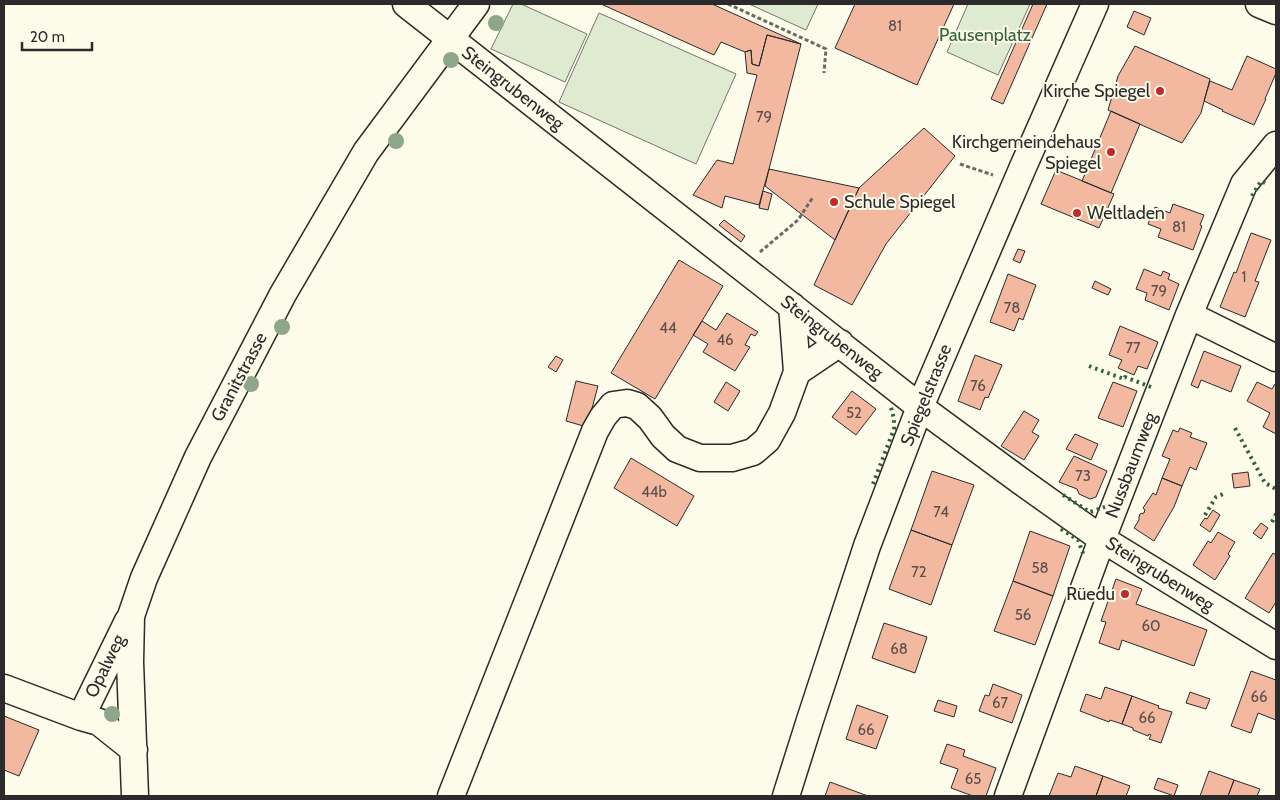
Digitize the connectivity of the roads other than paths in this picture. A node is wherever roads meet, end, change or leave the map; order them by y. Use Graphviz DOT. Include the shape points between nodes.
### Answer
graph roads {
  1 [pos="406,4"];
  2 [pos="476,4"];
  3 [pos="1095,4"];
  4 [pos="1260,4"];
  5 [pos="1276,12"];
  6 [pos="449,38"];
  7 [pos="1276,145"];
  8 [pos="792,306"];
  9 [pos="1189,316"];
  10 [pos="840,343"];
  11 [pos="1276,358"];
  12 [pos="797,372"];
  13 [pos="920,407"];
  14 [pos="1102,539"];
  15 [pos="131,616"];
  16 [pos="1276,646"];
  17 [pos="4,688"];
  18 [pos="80,717"];
  19 [pos="134,750"];
  20 [pos="136,796"];
  21 [pos="451,796"];
  22 [pos="786,796"];
  23 [pos="1008,796"];
  1 -- 6 [label="street, Steingrubenweg"];
  2 -- 6 [label="street, Granitstrasse"];
  3 -- 13 [label="street, Spiegelstrasse"];
  4 -- 5 [label="street"];
  6 -- 8 [label="street, Steingrubenweg"];
  6 -- 15 [label="street, Granitstrasse" via="366,152 284,294 198,457 144,578"];
  7 -- 9 [label="street, Nussbaumweg" via="1244,184"];
  8 -- 10 [label="street, Steingrubenweg"];
  8 -- 12 [label="street"];
  9 -- 11 [label="street"];
  9 -- 14 [label="street, Nussbaumweg"];
  10 -- 12 [label="street"];
  10 -- 13 [label="street, Steingrubenweg"];
  12 -- 21 [label="street" via="782,413 767,440 753,452 732,458 700,458 677,449 637,406 626,402 613,404 595,431"];
  13 -- 14 [label="street, Steingrubenweg"];
  13 -- 22 [label="street, Spiegelstrasse" via="867,546"];
  14 -- 16 [label="street, Steingrubenweg"];
  14 -- 23 [label="street, Nussbaumweg"];
  15 -- 18 [label="street, Opalweg"];
  15 -- 19 [label="street, Granitstrasse"];
  17 -- 18 [label="street, Opalweg"];
  18 -- 19 [label="street, Opalweg" via="99,722"];
  19 -- 20 [label="street, Granitstrasse"];
}
